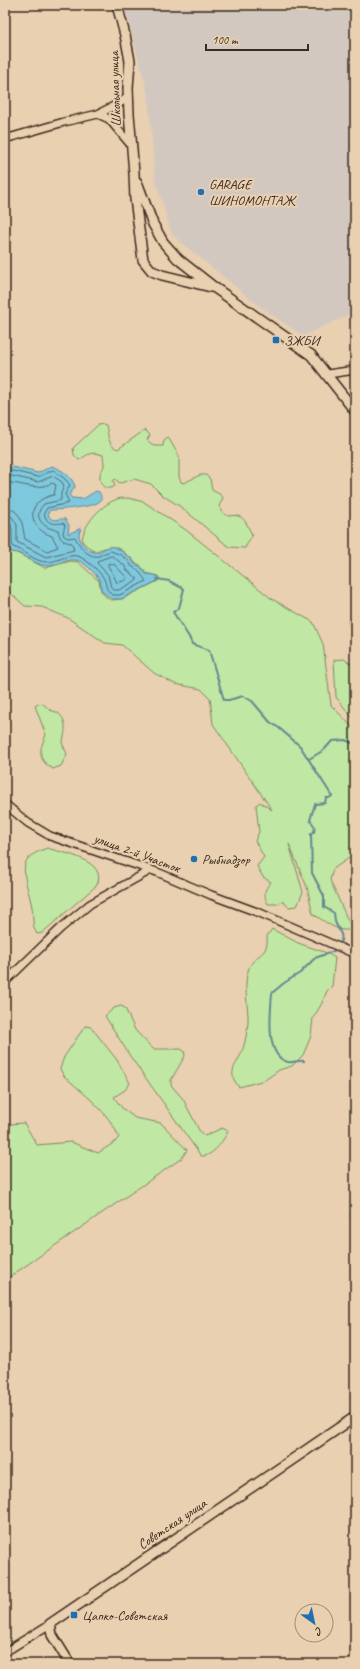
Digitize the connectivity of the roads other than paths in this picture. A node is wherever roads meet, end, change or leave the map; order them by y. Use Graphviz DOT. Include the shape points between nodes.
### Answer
graph roads {
  1 [pos="117,5"];
  2 [pos="129,96"];
  3 [pos="98,114"];
  4 [pos="5,139"];
  5 [pos="131,145"];
  6 [pos="134,173"];
  7 [pos="215,288"];
  8 [pos="355,370"];
  9 [pos="328,374"];
  10 [pos="355,411"];
  11 [pos="5,804"];
  12 [pos="151,870"];
  13 [pos="355,954"];
  14 [pos="5,982"];
  15 [pos="355,1417"];
  16 [pos="50,1624"];
  17 [pos="5,1652"];
  18 [pos="70,1664"];
  1 -- 2 [label="street, Школьная улица" via="130,61"];
  2 -- 3 [label="street" via="120,104"];
  2 -- 5 [label="street, Школьная улица"];
  3 -- 4 [label="street"];
  3 -- 5 [label="street" via="108,119"];
  5 -- 6 [label="street, Школьная улица"];
  6 -- 7 [label="street" via="145,206 164,242 178,259"];
  6 -- 7 [label="street" via="143,260 152,271 162,275"];
  7 -- 9 [label="street" via="312,355"];
  8 -- 9 [label="street"];
  9 -- 10 [label="street"];
  11 -- 12 [label="street, улица 2-й Участок" via="28,823 50,836"];
  12 -- 13 [label="street, улица 2-й Участок"];
  12 -- 14 [label="street" via="90,904"];
  15 -- 16 [label="street, Советская улица"];
  16 -- 17 [label="street, Советская улица"];
  16 -- 18 [label="street" via="52,1635"];
}
